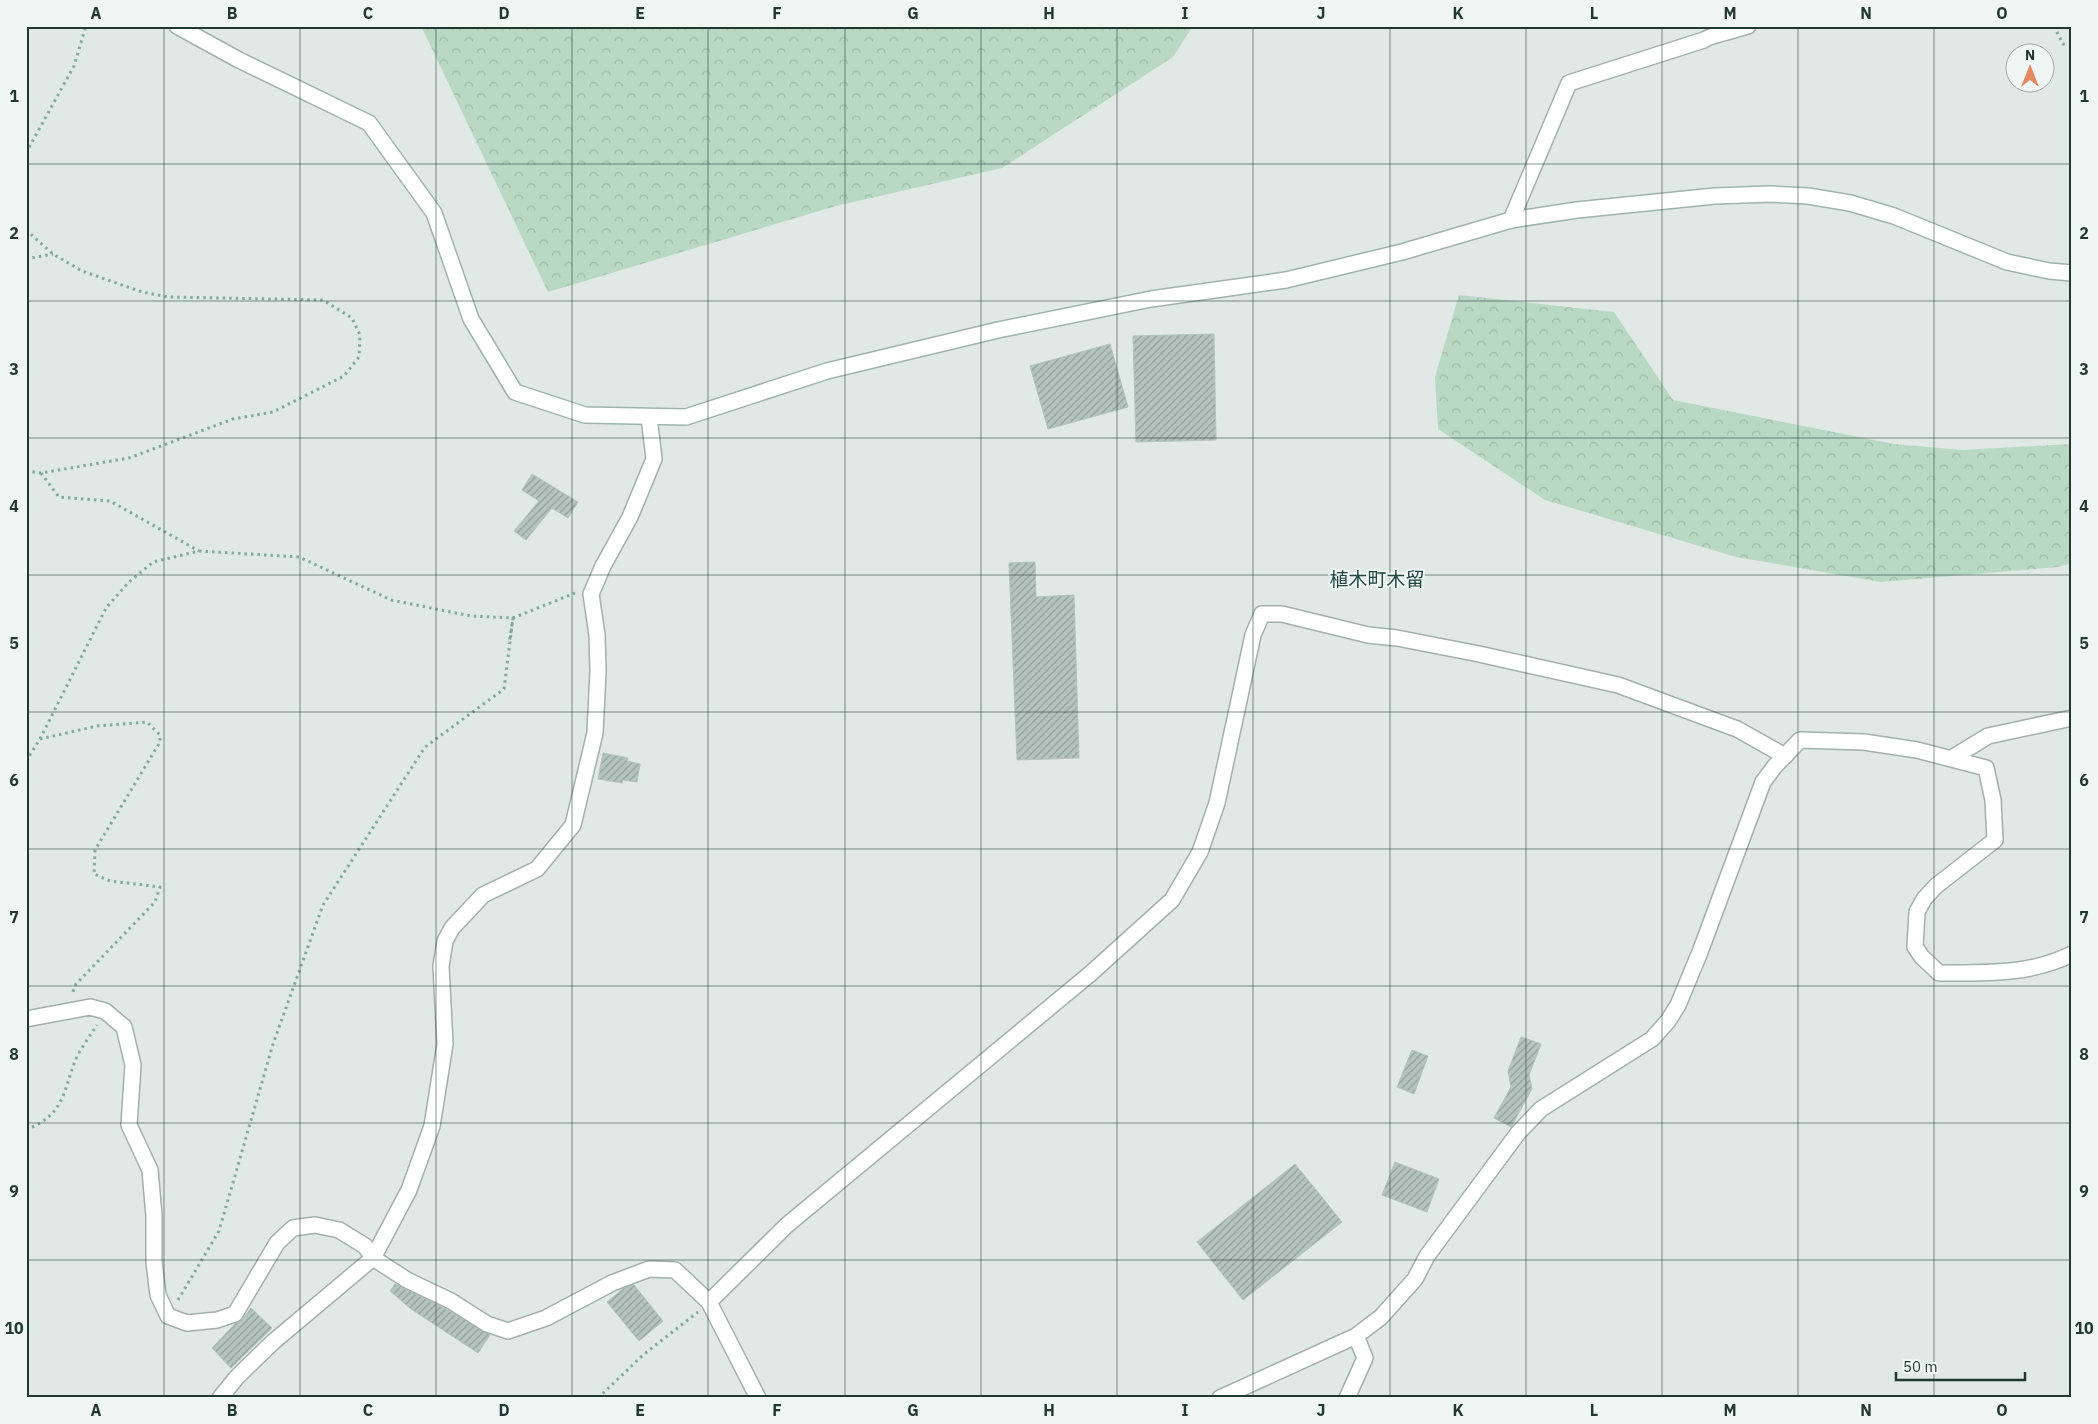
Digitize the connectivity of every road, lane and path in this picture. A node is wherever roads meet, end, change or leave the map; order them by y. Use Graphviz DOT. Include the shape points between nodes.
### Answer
graph roads {
  1 [pos="86,26"];
  2 [pos="177,26"];
  3 [pos="1748,26"];
  4 [pos="2054,26"];
  5 [pos="2072,44"];
  6 [pos="26,153"];
  7 [pos="1511,220"];
  8 [pos="26,230"];
  9 [pos="53,254"];
  10 [pos="26,260"];
  11 [pos="2072,273"];
  12 [pos="649,417"];
  13 [pos="26,471"];
  14 [pos="41,472"];
  15 [pos="200,551"];
  16 [pos="592,594"];
  17 [pos="512,618"];
  18 [pos="509,644"];
  19 [pos="2072,718"];
  20 [pos="40,738"];
  21 [pos="1785,756"];
  22 [pos="1952,758"];
  23 [pos="26,761"];
  24 [pos="2072,954"];
  25 [pos="66,1009"];
  26 [pos="104,1011"];
  27 [pos="26,1018"];
  28 [pos="26,1130"];
  29 [pos="373,1258"];
  30 [pos="709,1302"];
  31 [pos="168,1316"];
  32 [pos="1356,1336"];
  33 [pos="220,1398"];
  34 [pos="598,1398"];
  35 [pos="758,1398"];
  36 [pos="1220,1398"];
  37 [pos="1348,1398"];
  1 -- 6 [label="path" via="74,66"];
  2 -- 12 [label="street" via="369,123 434,213 471,319 515,392 585,415"];
  3 -- 7 [label="street" via="1570,83"];
  4 -- 5 [label="path" via="2063,44"];
  7 -- 11 [label="street" via="1715,196 1808,196 1850,203 1894,216 2007,262"];
  7 -- 12 [label="street" via="1402,252 1286,280 1151,299 988,332 827,371 686,417"];
  8 -- 9 [label="path"];
  9 -- 10 [label="path"];
  9 -- 14 [label="path" via="82,271 142,292 168,297 323,300 352,318 360,334 359,357 344,376 273,412 233,419 130,458"];
  12 -- 16 [label="street" via="654,459"];
  13 -- 14 [label="path"];
  14 -- 15 [label="path" via="59,497 110,501"];
  15 -- 17 [label="path" via="299,557 392,600 471,616"];
  15 -- 20 [label="path" via="154,562 128,583 106,608"];
  16 -- 17 [label="path" via="574,593"];
  16 -- 29 [label="street" via="598,670 595,733 573,825 537,869 483,895 444,940 441,966 444,1044 432,1126 409,1190"];
  17 -- 18 [label="path"];
  17 -- 31 [label="path" via="504,689 425,747 323,905 273,1044 219,1231"];
  19 -- 22 [label="street" via="1988,736"];
  20 -- 23 [label="path"];
  20 -- 25 [label="path" via="97,726 147,722 160,735 160,742 95,850 94,874 110,881 160,887 158,894 155,902 76,984"];
  21 -- 22 [label="street" via="1800,740 1864,742"];
  21 -- 30 [label="street" via="1737,729 1618,685 1397,638 1368,635 1282,614 1262,614 1253,635 1217,803 1200,852 1172,900 1090,974 787,1225"];
  21 -- 32 [label="street" via="1764,782 1700,952 1668,1022 1652,1039 1541,1109 1518,1133 1414,1278 1381,1317"];
  22 -- 24 [label="street" via="1986,768 1993,800 1995,840 1924,899 1917,912 1915,947 1940,973 2004,973 2034,968"];
  25 -- 26 [label="street" via="90,1006"];
  25 -- 27 [label="street"];
  26 -- 28 [label="path" via="76,1060 66,1093 46,1121"];
  26 -- 31 [label="street" via="124,1027 133,1065 129,1125 150,1170 158,1295"];
  29 -- 30 [label="street" via="487,1324 508,1331 546,1318 612,1283 649,1268 675,1270"];
  29 -- 31 [label="street" via="365,1246 339,1230 316,1225 293,1228 277,1243 235,1314 217,1320 187,1323"];
  29 -- 33 [label="street" via="273,1342"];
  30 -- 34 [label="path"];
  30 -- 35 [label="street"];
  32 -- 36 [label="street"];
  32 -- 37 [label="street" via="1365,1358"];
}
